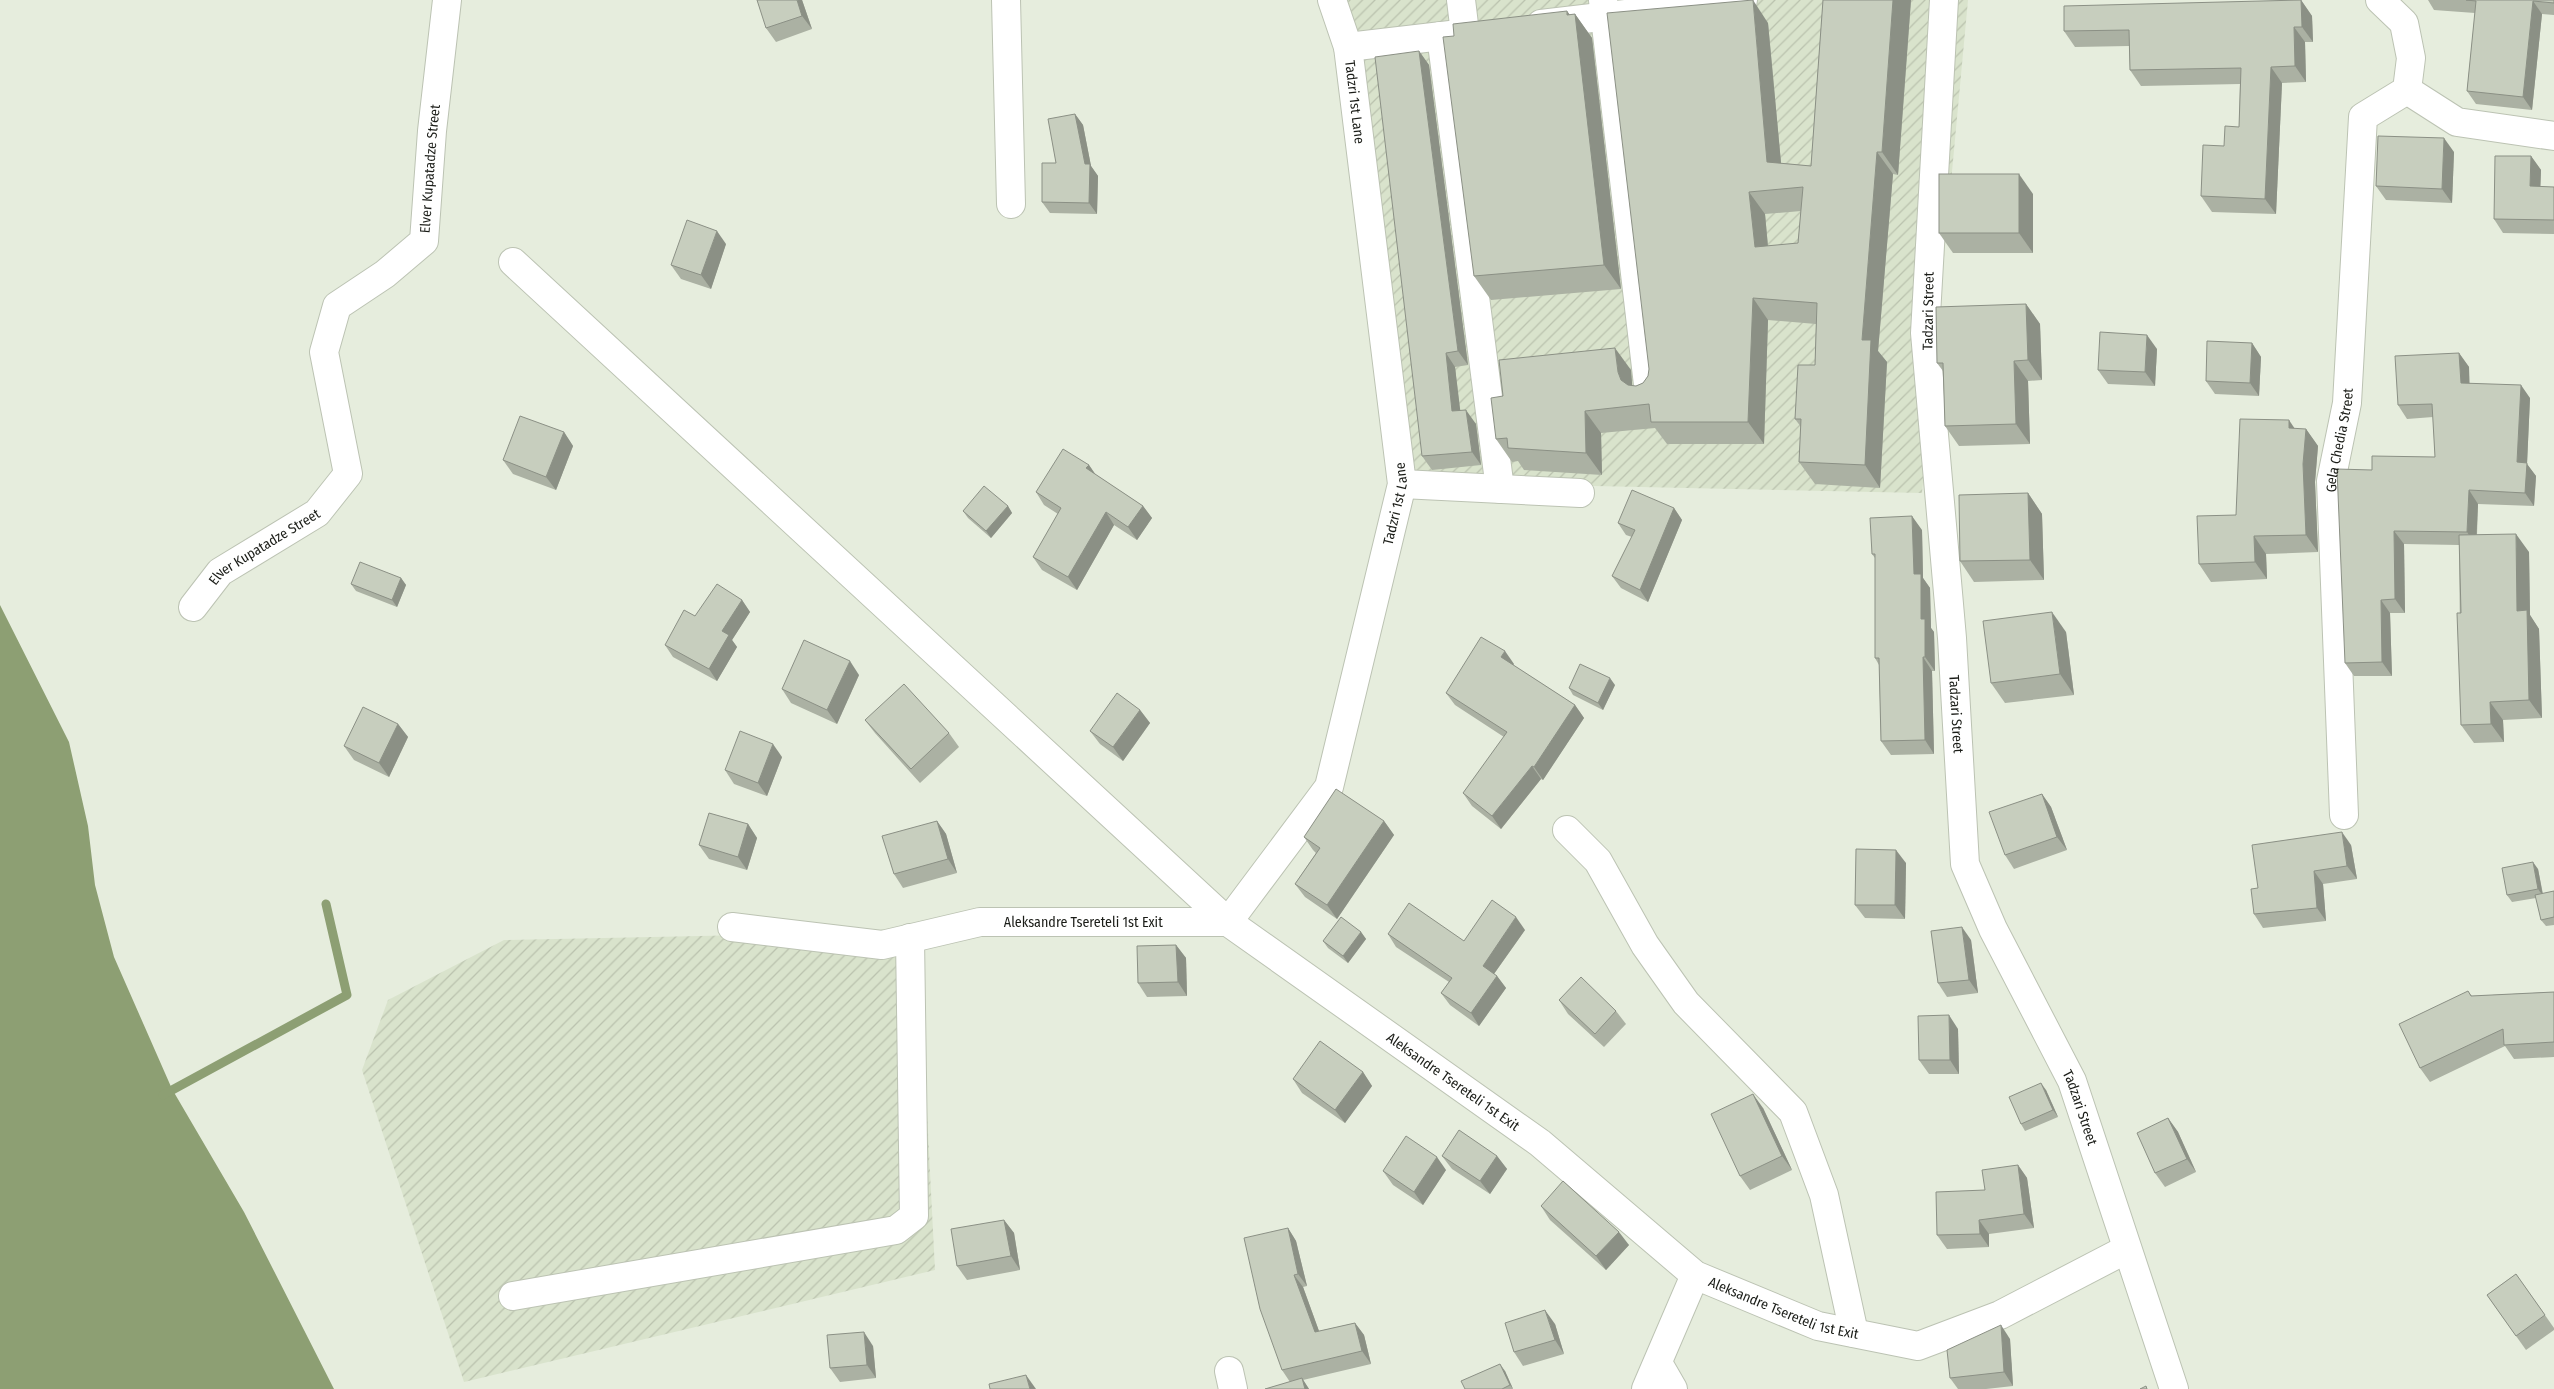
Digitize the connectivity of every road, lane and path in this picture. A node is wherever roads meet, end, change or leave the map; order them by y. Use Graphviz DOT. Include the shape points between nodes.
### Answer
graph roads {
  1 [pos="447,0"];
  2 [pos="1006,0"];
  3 [pos="1332,0"];
  4 [pos="1461,0"];
  5 [pos="1743,0"];
  6 [pos="1944,0"];
  7 [pos="2380,0"];
  8 [pos="1604,8"];
  9 [pos="1521,26"];
  10 [pos="1493,30"];
  11 [pos="1453,34"];
  12 [pos="1348,47"];
  13 [pos="2408,90"];
  14 [pos="2554,136"];
  15 [pos="1011,204"];
  16 [pos="513,262"];
  17 [pos="1649,393"];
  18 [pos="1402,484"];
  19 [pos="1500,489"];
  20 [pos="1580,492"];
  21 [pos="193,607"];
  22 [pos="2344,816"];
  23 [pos="1567,830"];
  24 [pos="1228,922"];
  25 [pos="732,926"];
  26 [pos="910,938"];
  27 [pos="2127,1249"];
  28 [pos="1695,1275"];
  29 [pos="513,1296"];
  30 [pos="1854,1333"];
  31 [pos="1658,1362"];
  32 [pos="1646,1389"];
  33 [pos="1672,1389"];
  34 [pos="2174,1389"];
  1 -- 21 [label="street, Elver Kupatadze Street" via="424,241 385,274 337,306 324,352 348,474 317,513 220,572"];
  2 -- 15 [label="street"];
  3 -- 12 [label="street, Tadzri 1st Lane"];
  4 -- 11 [label="street"];
  5 -- 8 [label="street"];
  6 -- 27 [label="street, Tadzari Street" via="1925,333 1952,638 1965,864 1994,929 2072,1081"];
  7 -- 13 [label="street" via="2404,23 2411,58"];
  8 -- 9 [label="street"];
  8 -- 17 [label="street"];
  10 -- 11 [label="street, Tadzri 1st Lane"];
  11 -- 12 [label="street, Tadzri 1st Lane"];
  11 -- 19 [label="street"];
  12 -- 18 [label="street, Tadzri 1st Lane"];
  13 -- 14 [label="street" via="2457,122"];
  13 -- 22 [label="street, Gela Chedia Street" via="2363,117 2347,403 2331,481"];
  16 -- 24 [label="street"];
  18 -- 19 [label="street"];
  18 -- 24 [label="street, Tadzri 1st Lane" via="1330,787"];
  19 -- 20 [label="street"];
  23 -- 30 [label="street" via="1598,861 1644,945 1686,1003 1793,1112 1824,1195"];
  24 -- 26 [label="street, Aleksandre Tsereteli 1st Exit" via="980,922"];
  24 -- 28 [label="street, Aleksandre Tsereteli 1st Exit" via="1540,1144"];
  25 -- 26 [label="street, Aleksandre Tsereteli 1st Exit" via="882,945"];
  26 -- 29 [label="street" via="914,1216 896,1230"];
  27 -- 30 [label="street, Aleksandre Tsereteli 1st Exit" via="2000,1315 1918,1346"];
  27 -- 34 [label="street, Tadzari Street"];
  28 -- 30 [label="street, Aleksandre Tsereteli 1st Exit" via="1818,1326"];
  28 -- 31 [label="street"];
  31 -- 32 [label="street"];
  31 -- 33 [label="street"];
}
